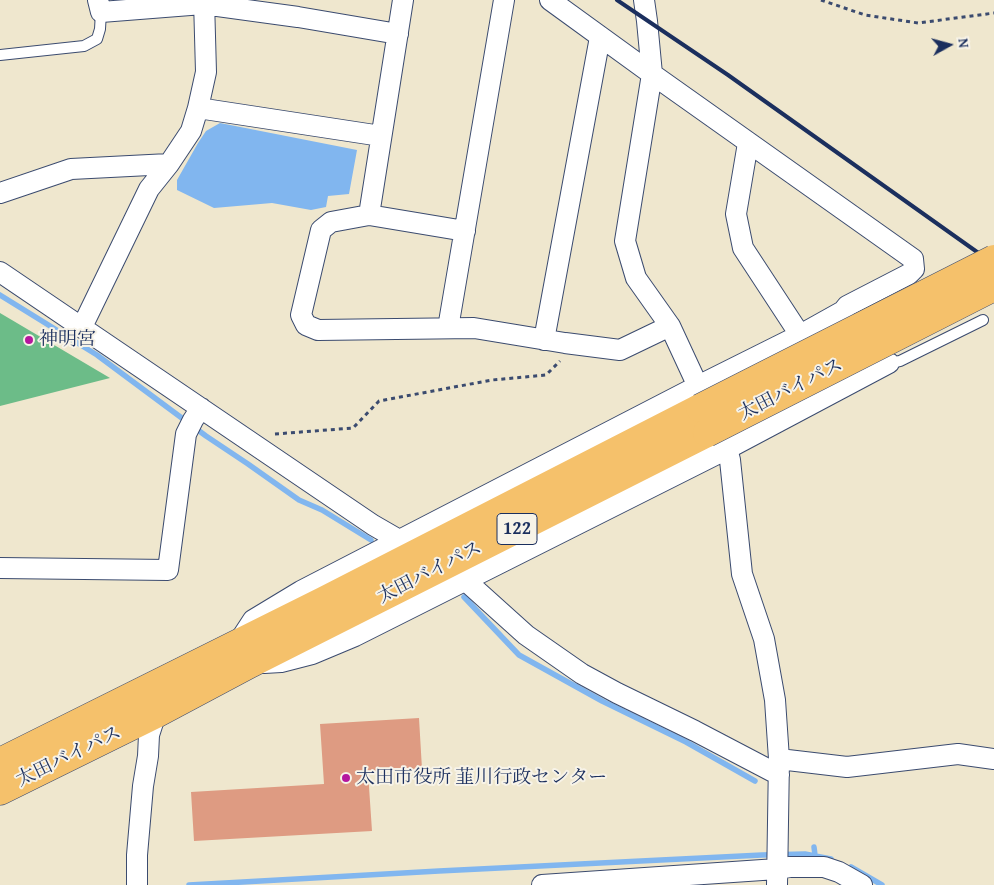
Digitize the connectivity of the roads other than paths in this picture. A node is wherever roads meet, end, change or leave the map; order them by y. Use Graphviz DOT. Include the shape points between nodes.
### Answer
graph roads {
  1 [pos="403,0"];
  2 [pos="504,0"];
  3 [pos="550,0"];
  4 [pos="644,0"];
  5 [pos="203,2"];
  6 [pos="100,6"];
  7 [pos="300,9"];
  8 [pos="398,34"];
  9 [pos="600,36"];
  10 [pos="0,55"];
  11 [pos="652,74"];
  12 [pos="198,108"];
  13 [pos="381,136"];
  14 [pos="748,143"];
  15 [pos="169,164"];
  16 [pos="0,193"];
  17 [pos="369,215"];
  18 [pos="465,232"];
  19 [pos="994,259"];
  20 [pos="0,272"];
  21 [pos="994,287"];
  22 [pos="983,320"];
  23 [pos="670,326"];
  24 [pos="82,327"];
  25 [pos="448,328"];
  26 [pos="800,335"];
  27 [pos="544,340"];
  28 [pos="889,363"];
  29 [pos="201,408"];
  30 [pos="708,419"];
  31 [pos="399,540"];
  32 [pos="0,568"];
  33 [pos="466,580"];
  34 [pos="243,654"];
  35 [pos="165,681"];
  36 [pos="156,714"];
  37 [pos="49,737"];
  38 [pos="994,759"];
  39 [pos="0,762"];
  40 [pos="779,767"];
  41 [pos="0,791"];
  42 [pos="777,877"];
  43 [pos="137,882"];
  44 [pos="582,884"];
  45 [pos="542,885"];
  46 [pos="862,885"];
  1 -- 8 [label="street"];
  2 -- 18 [label="street"];
  3 -- 9 [label="street"];
  4 -- 11 [label="street"];
  5 -- 6 [label="street"];
  5 -- 7 [label="street"];
  5 -- 12 [label="street" via="206,72"];
  6 -- 10 [label="lane" via="97,39 84,46"];
  7 -- 8 [label="street"];
  8 -- 13 [label="street"];
  9 -- 11 [label="street"];
  9 -- 27 [label="street"];
  11 -- 14 [label="street"];
  11 -- 23 [label="street" via="625,241 636,278"];
  12 -- 13 [label="street"];
  12 -- 15 [label="street" via="191,131"];
  13 -- 17 [label="street"];
  14 -- 26 [label="street" via="736,214 743,248"];
  14 -- 26 [label="street" via="913,259 914,269 909,274 846,306 843,311"];
  15 -- 16 [label="street" via="71,169"];
  15 -- 24 [label="street" via="149,189"];
  17 -- 18 [label="street"];
  17 -- 25 [label="street" via="331,222 321,230 301,315 306,325 318,330"];
  18 -- 25 [label="street"];
  19 -- 30 [label="highway, 太田バイパス / 122, bridge"];
  20 -- 24 [label="street"];
  21 -- 30 [label="highway, 太田バイパス / 122, bridge"];
  22 -- 28 [label="lane" via="900,361"];
  23 -- 27 [label="street" via="620,350"];
  23 -- 30 [label="street"];
  24 -- 29 [label="street"];
  25 -- 27 [label="street" via="474,328"];
  26 -- 30 [label="street"];
  28 -- 30 [label="street"];
  29 -- 31 [label="street"];
  29 -- 32 [label="street" via="186,434 168,570"];
  30 -- 31 [label="street"];
  30 -- 33 [label="street"];
  30 -- 34 [label="highway, 太田バイパス / 122"];
  30 -- 40 [label="street" via="730,460 742,574 764,639 775,700"];
  31 -- 34 [label="street" via="253,620"];
  33 -- 34 [label="street" via="312,654 281,662"];
  33 -- 40 [label="street" via="526,635 582,674 696,731"];
  34 -- 35 [label="highway, 太田バイパス / 122"];
  34 -- 36 [label="highway, 太田バイパス / 122"];
  35 -- 36 [label="street"];
  35 -- 37 [label="highway, 太田バイパス / 122"];
  36 -- 37 [label="street" via="123,713 78,734"];
  36 -- 41 [label="highway, 太田バイパス / 122"];
  36 -- 43 [label="street" via="149,735 143,786"];
  37 -- 39 [label="highway, 太田バイパス / 122"];
  38 -- 40 [label="street" via="958,754 847,767"];
  40 -- 42 [label="street"];
  42 -- 44 [label="street"];
  42 -- 46 [label="street" via="790,867 824,867"];
  44 -- 45 [label="street"];
}
